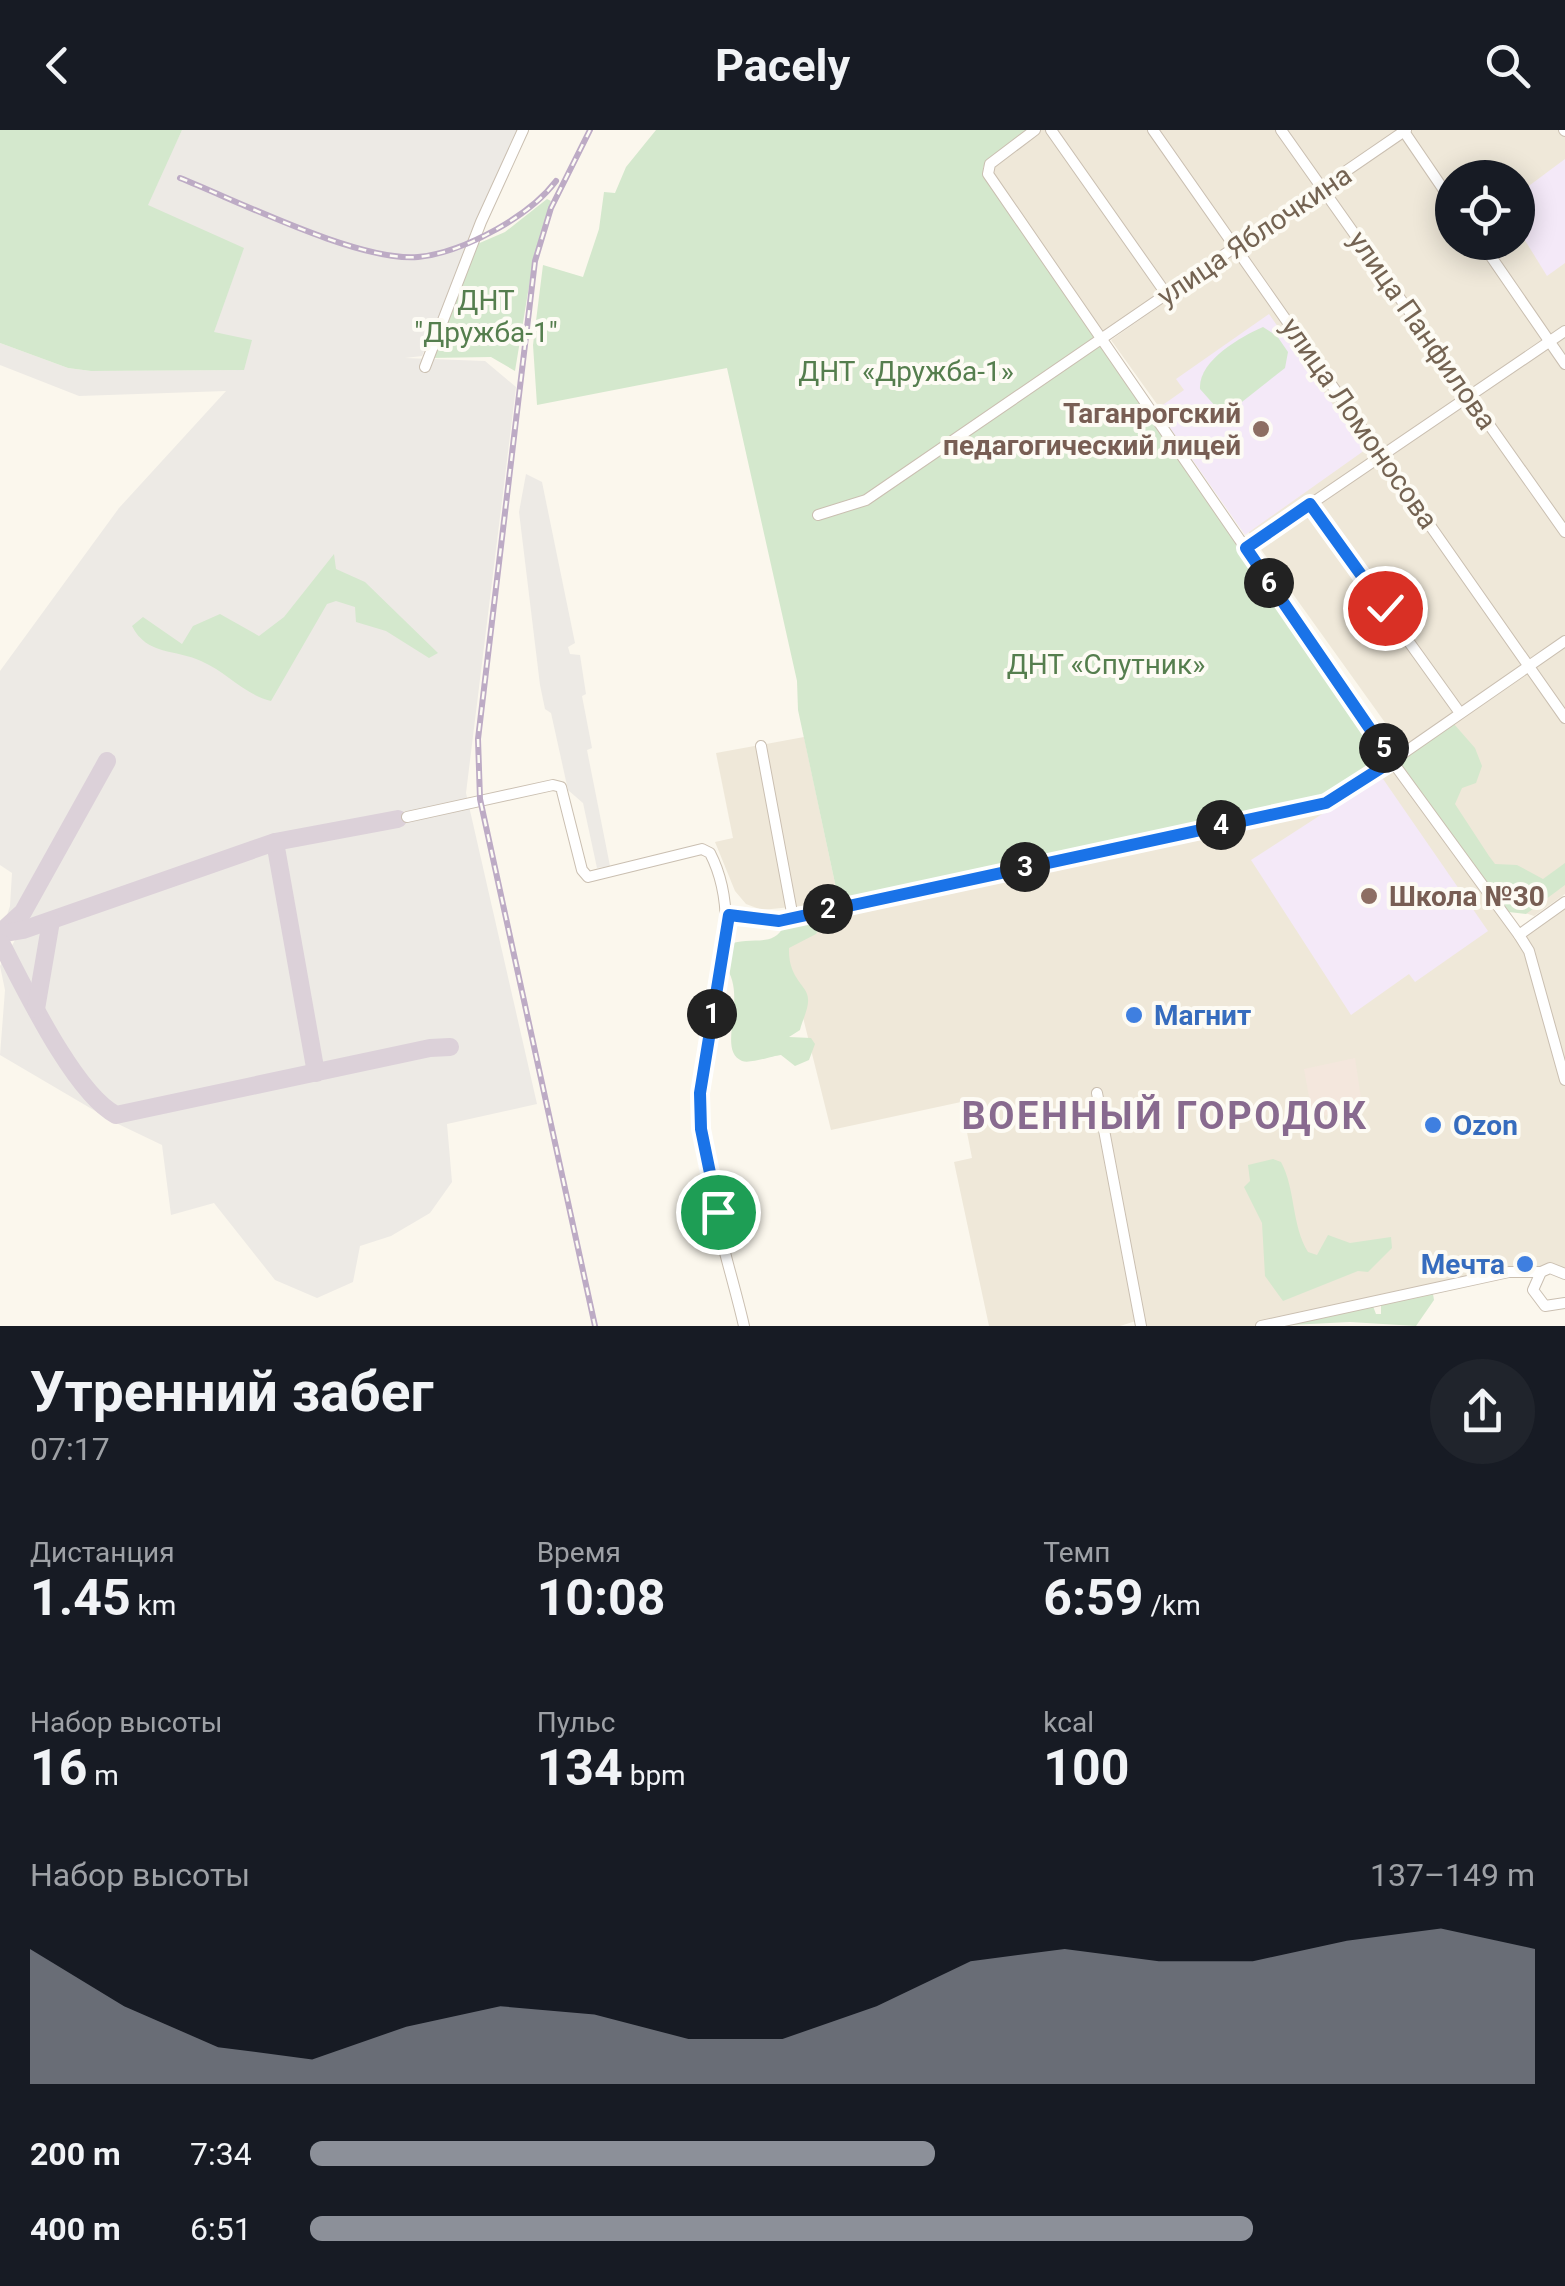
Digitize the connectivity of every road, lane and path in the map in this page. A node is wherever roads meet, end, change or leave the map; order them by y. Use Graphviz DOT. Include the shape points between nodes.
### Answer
graph roads {
  1 [pos="523,130"];
  2 [pos="1035,130"];
  3 [pos="1051,130"];
  4 [pos="1153,130"];
  5 [pos="1281,130"];
  6 [pos="1404,130"];
  7 [pos="1435,176"];
  8 [pos="1323,188"];
  9 [pos="1238,249"];
  10 [pos="1492,260"];
  11 [pos="1168,296"];
  12 [pos="1565,331"];
  13 [pos="1100,338"];
  14 [pos="1548,341"];
  15 [pos="1565,364"];
  16 [pos="425,367"];
  17 [pos="1469,396"];
  18 [pos="1382,455"];
  19 [pos="1310,504"];
  20 [pos="818,515"];
  21 [pos="1565,532"];
  22 [pos="1246,548"];
  23 [pos="1565,642"];
  24 [pos="1528,666"];
  25 [pos="1460,713"];
  26 [pos="1565,718"];
  27 [pos="761,746"];
  28 [pos="1392,761"];
  29 [pos="407,817"];
  30 [pos="1565,902"];
  31 [pos="729,915"];
  32 [pos="792,918"];
  33 [pos="1518,935"];
  34 [pos="1565,1080"];
  35 [pos="1097,1093"];
  36 [pos="1541,1272"];
  37 [pos="1565,1274"];
  38 [pos="1565,1303"];
  39 [pos="744,1326"];
  40 [pos="1141,1326"];
  41 [pos="1261,1326"];
  1 -- 16 [label="street"];
  2 -- 13 [label="street" via="990,164 988,174"];
  3 -- 11 [label="street"];
  4 -- 9 [label="street, улица Ломоносова"];
  5 -- 8 [label="street, улица Панфилова"];
  6 -- 7 [label="street"];
  6 -- 8 [label="street, улица Яблочкина"];
  8 -- 9 [label="street, улица Яблочкина"];
  8 -- 17 [label="street, улица Панфилова"];
  9 -- 11 [label="street, улица Яблочкина"];
  9 -- 18 [label="street, улица Ломоносова"];
  10 -- 14 [label="street"];
  11 -- 13 [label="street, улица Яблочкина"];
  12 -- 14 [label="street"];
  13 -- 20 [label="street, улица Яблочкина" via="866,500"];
  13 -- 22 [label="street"];
  14 -- 15 [label="street"];
  14 -- 17 [label="street"];
  17 -- 18 [label="street"];
  17 -- 21 [label="street, улица Панфилова"];
  18 -- 19 [label="street"];
  18 -- 24 [label="street, улица Ломоносова"];
  19 -- 22 [label="street"];
  19 -- 25 [label="street"];
  22 -- 28 [label="street"];
  23 -- 24 [label="street"];
  24 -- 25 [label="street"];
  24 -- 26 [label="street, улица Ломоносова"];
  25 -- 28 [label="street"];
  27 -- 32 [label="street"];
  28 -- 32 [label="street" via="1314,808"];
  28 -- 33 [label="street"];
  29 -- 31 [label="street" via="561,787 588,877 702,849 717,866"];
  30 -- 33 [label="street"];
  31 -- 32 [label="street"];
  31 -- 39 [label="street" via="700,1093 701,1129"];
  33 -- 34 [label="street" via="1529,951"];
  35 -- 40 [label="street"];
  36 -- 37 [label="street"];
  36 -- 38 [label="street" via="1533,1290 1537,1300 1555,1307"];
  36 -- 41 [label="street" via="1509,1272"];
}
